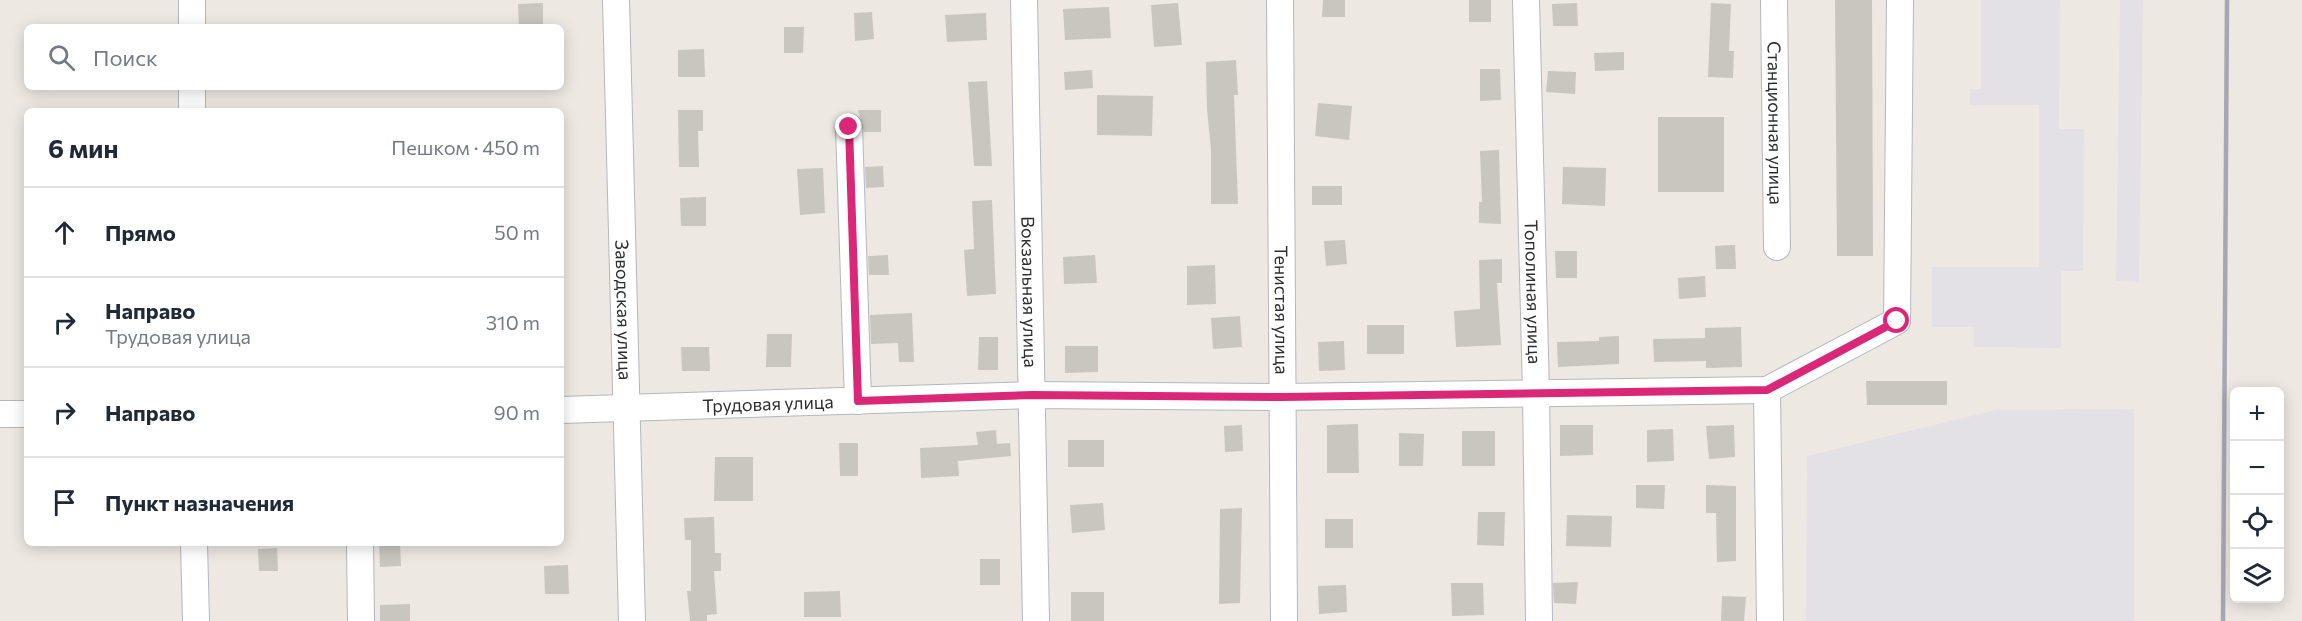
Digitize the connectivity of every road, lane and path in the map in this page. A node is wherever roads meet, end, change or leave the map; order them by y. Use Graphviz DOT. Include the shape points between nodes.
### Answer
graph roads {
  1 [pos="192,0"];
  2 [pos="616,0"];
  3 [pos="1024,0"];
  4 [pos="1280,0"];
  5 [pos="1526,0"];
  6 [pos="1774,0"];
  7 [pos="1900,0"];
  8 [pos="192,24"];
  9 [pos="192,90"];
  10 [pos="192,108"];
  11 [pos="849,127"];
  12 [pos="1777,247"];
  13 [pos="1767,390"];
  14 [pos="1536,393"];
  15 [pos="1032,395"];
  16 [pos="1282,397"];
  17 [pos="858,401"];
  18 [pos="564,410"];
  19 [pos="627,410"];
  20 [pos="0,414"];
  21 [pos="24,414"];
  22 [pos="194,546"];
  23 [pos="360,546"];
  24 [pos="196,621"];
  25 [pos="361,621"];
  26 [pos="632,621"];
  27 [pos="1036,621"];
  28 [pos="1284,621"];
  29 [pos="1539,621"];
  30 [pos="1770,621"];
  1 -- 8 [label="street"];
  2 -- 19 [label="street, Заводская улица"];
  3 -- 15 [label="street, Вокзальная улица"];
  4 -- 16 [label="street, Тенистая улица"];
  5 -- 14 [label="street, Тополиная улица"];
  6 -- 12 [label="street, Станционная улица"];
  7 -- 13 [label="street" via="1897,321"];
  9 -- 10 [label="street"];
  11 -- 17 [label="street"];
  13 -- 14 [label="street, Трудовая улица"];
  13 -- 30 [label="street"];
  14 -- 16 [label="street, Трудовая улица"];
  14 -- 29 [label="street, Тополиная улица"];
  15 -- 16 [label="street, Трудовая улица"];
  15 -- 17 [label="street, Трудовая улица"];
  15 -- 27 [label="street, Вокзальная улица"];
  16 -- 28 [label="street, Тенистая улица"];
  17 -- 19 [label="street, Трудовая улица"];
  18 -- 19 [label="street, Трудовая улица"];
  19 -- 26 [label="street, Заводская улица"];
  20 -- 21 [label="street"];
  22 -- 24 [label="street"];
  23 -- 25 [label="street"];
}
